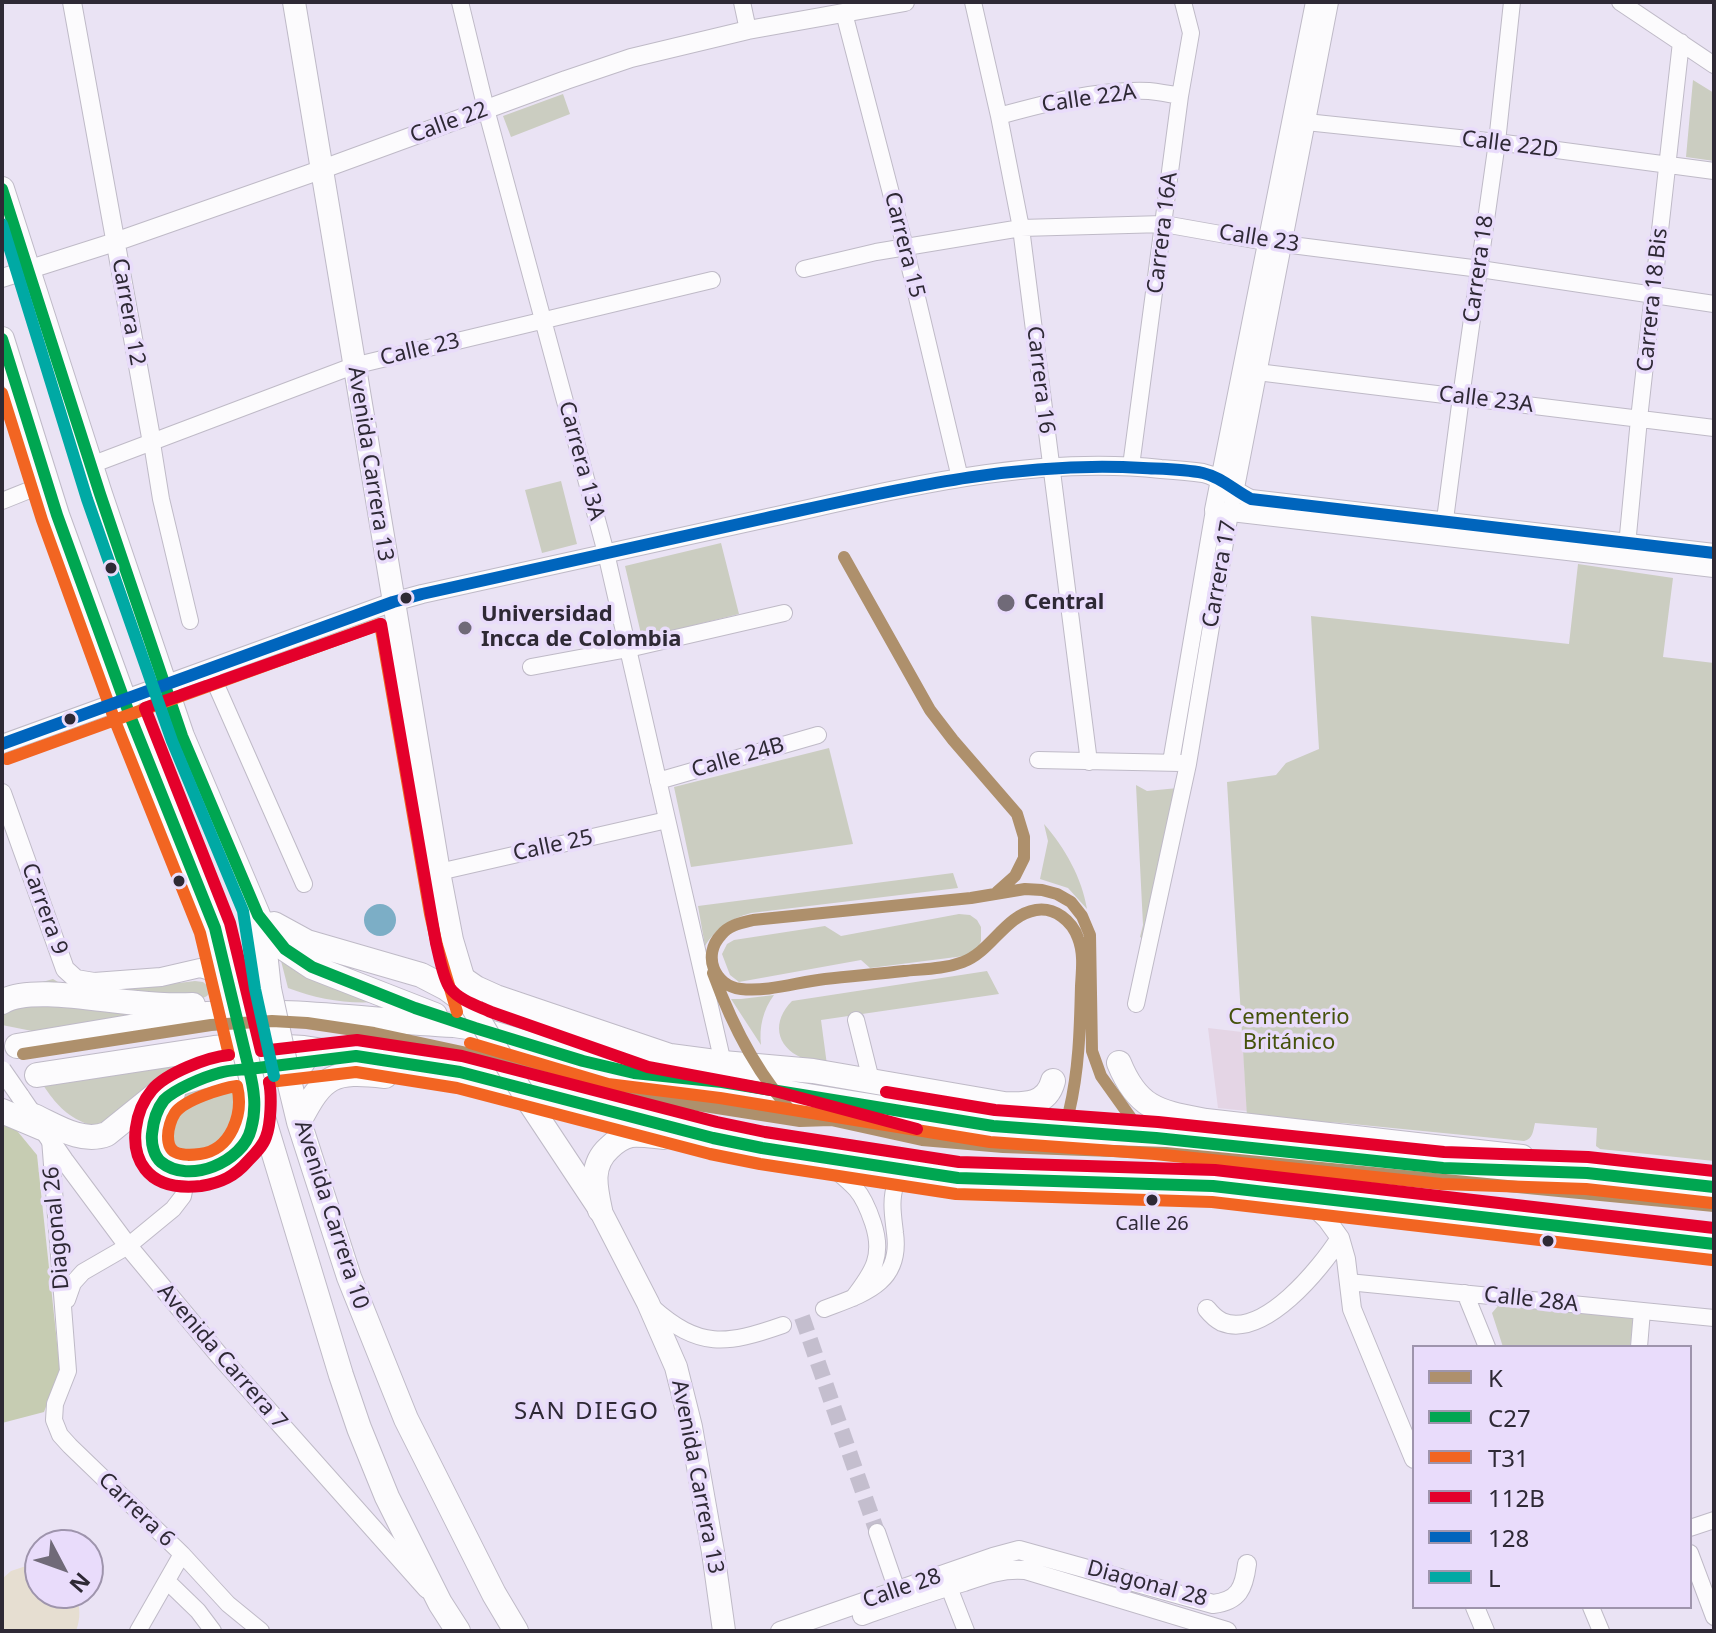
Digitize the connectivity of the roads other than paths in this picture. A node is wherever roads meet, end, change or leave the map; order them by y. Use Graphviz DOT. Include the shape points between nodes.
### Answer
graph roads {
  1 [pos="72,2"];
  2 [pos="294,2"];
  3 [pos="460,2"];
  4 [pos="742,2"];
  5 [pos="905,2"];
  6 [pos="973,2"];
  7 [pos="1183,2"];
  8 [pos="1315,2"];
  9 [pos="1329,2"];
  10 [pos="1512,2"];
  11 [pos="1620,2"];
  12 [pos="844,13"];
  13 [pos="748,30"];
  14 [pos="1681,42"];
  15 [pos="1714,65"];
  16 [pos="1180,96"];
  17 [pos="486,109"];
  18 [pos="999,116"];
  19 [pos="1306,122"];
  20 [pos="1497,142"];
  21 [pos="1668,165"];
  22 [pos="321,170"];
  23 [pos="1714,171"];
  24 [pos="2,189"];
  25 [pos="1164,224"];
  26 [pos="1021,228"];
  27 [pos="115,242"];
  28 [pos="1275,243"];
  29 [pos="905,247"];
  30 [pos="804,269"];
  31 [pos="1480,269"];
  32 [pos="28,270"];
  33 [pos="2,278"];
  34 [pos="712,280"];
  35 [pos="1653,295"];
  36 [pos="1714,304"];
  37 [pos="543,321"];
  38 [pos="2,339"];
  39 [pos="353,366"];
  40 [pos="1257,372"];
  41 [pos="1461,397"];
  42 [pos="1639,419"];
  43 [pos="1714,428"];
  44 [pos="152,443"];
  45 [pos="91,465"];
  46 [pos="1052,466"];
  47 [pos="1131,466"];
  48 [pos="960,478"];
  49 [pos="47,483"];
  50 [pos="1227,485"];
  51 [pos="2,501"];
  52 [pos="1222,511"];
  53 [pos="1444,530"];
  54 [pos="1627,550"];
  55 [pos="606,553"];
  56 [pos="1714,553"];
  57 [pos="1714,568"];
  58 [pos="393,602"];
  59 [pos="784,613"];
  60 [pos="190,621"];
  61 [pos="628,649"];
  62 [pos="531,667"];
  63 [pos="209,669"];
  64 [pos="165,685"];
  65 [pos="124,699"];
  66 [pos="818,735"];
  67 [pos="2,744"];
  68 [pos="1038,760"];
  69 [pos="1089,762"];
  70 [pos="1171,762"];
  71 [pos="1188,764"];
  72 [pos="658,781"];
  73 [pos="2,793"];
  74 [pos="667,820"];
  75 [pos="439,872"];
  76 [pos="304,884"];
  77 [pos="258,915"];
  78 [pos="463,979"];
  79 [pos="229,989"];
  80 [pos="2,1002"];
  81 [pos="1136,1004"];
  82 [pos="291,1013"];
  83 [pos="474,1018"];
  84 [pos="856,1020"];
  85 [pos="17,1046"];
  86 [pos="356,1056"];
  87 [pos="1119,1063"];
  88 [pos="2,1070"];
  89 [pos="220,1072"];
  90 [pos="722,1073"];
  91 [pos="37,1075"];
  92 [pos="871,1080"];
  93 [pos="1053,1081"];
  94 [pos="812,1084"];
  95 [pos="254,1087"];
  96 [pos="534,1097"];
  97 [pos="29,1118"];
  98 [pos="299,1122"];
  99 [pos="762,1148"];
  100 [pos="821,1157"];
  101 [pos="188,1171"];
  102 [pos="1587,1173"];
  103 [pos="896,1183"];
  104 [pos="1714,1187"];
  105 [pos="1284,1194"];
  106 [pos="600,1210"];
  107 [pos="1340,1238"];
  108 [pos="1714,1244"];
  109 [pos="128,1246"];
  110 [pos="1348,1282"];
  111 [pos="1305,1283"];
  112 [pos="1465,1293"];
  113 [pos="853,1298"];
  114 [pos="648,1303"];
  115 [pos="824,1309"];
  116 [pos="1207,1309"];
  117 [pos="1642,1311"];
  118 [pos="65,1318"];
  119 [pos="1714,1318"];
  120 [pos="783,1325"];
  121 [pos="1486,1345"];
  122 [pos="1639,1345"];
  123 [pos="68,1371"];
  124 [pos="1412,1454"];
  125 [pos="1714,1520"];
  126 [pos="1692,1527"];
  127 [pos="877,1532"];
  128 [pos="1024,1551"];
  129 [pos="182,1554"];
  130 [pos="1692,1558"];
  131 [pos="1247,1564"];
  132 [pos="1025,1570"];
  133 [pos="946,1580"];
  134 [pos="167,1581"];
  135 [pos="899,1596"];
  136 [pos="440,1603"];
  137 [pos="1476,1609"];
  138 [pos="1592,1609"];
  139 [pos="1714,1617"];
  140 [pos="138,1631"];
  141 [pos="213,1631"];
  142 [pos="261,1631"];
  143 [pos="458,1631"];
  144 [pos="516,1631"];
  145 [pos="724,1631"];
  146 [pos="780,1631"];
  147 [pos="818,1631"];
  148 [pos="966,1631"];
  149 [pos="1227,1631"];
  150 [pos="1485,1631"];
  151 [pos="1601,1631"];
  1 -- 27 [label="street, Carrera 12"];
  2 -- 22 [label="main road, Avenida Carrera 13"];
  3 -- 17 [label="street, Carrera 13A"];
  4 -- 13 [label="street"];
  5 -- 12 [label="street, Calle 22"];
  6 -- 18 [label="street, Carrera 16"];
  7 -- 16 [label="street, Carrera 16A" via="1191,33"];
  8 -- 28 [label="street, Carrera 17"];
  9 -- 19 [label="street, Carrera 17"];
  10 -- 20 [label="street, Carrera 18"];
  11 -- 14 [label="street"];
  12 -- 13 [label="street, Calle 22"];
  12 -- 29 [label="street, Carrera 15"];
  13 -- 17 [label="street, Calle 22" via="631,58"];
  14 -- 15 [label="street"];
  14 -- 21 [label="street, Carrera 18 Bis"];
  16 -- 18 [label="street, Calle 22A" via="1149,91 1063,98"];
  16 -- 25 [label="street, Carrera 16A"];
  17 -- 22 [label="street, Calle 22"];
  17 -- 37 [label="street, Carrera 13A"];
  18 -- 26 [label="street, Carrera 16"];
  19 -- 20 [label="street, Calle 22D"];
  19 -- 28 [label="street, Carrera 17"];
  20 -- 21 [label="street, Calle 22D"];
  20 -- 31 [label="street, Carrera 18"];
  21 -- 23 [label="street, Calle 22D"];
  21 -- 35 [label="street, Carrera 18 Bis"];
  22 -- 27 [label="street, Calle 22"];
  22 -- 39 [label="main road, Avenida Carrera 13"];
  24 -- 32 [label="main road, Avenida Carrera 10"];
  25 -- 26 [label="street, Calle 23"];
  25 -- 28 [label="street, Calle 23"];
  25 -- 47 [label="street, Carrera 16A"];
  26 -- 29 [label="street, Calle 23"];
  26 -- 46 [label="street, Carrera 16"];
  27 -- 32 [label="street, Calle 22"];
  27 -- 44 [label="street, Carrera 12"];
  28 -- 31 [label="street, Calle 23"];
  28 -- 40 [label="street, Carrera 17"];
  28 -- 50 [label="street, Carrera 17"];
  29 -- 30 [label="street, Calle 23"];
  29 -- 48 [label="street, Carrera 15"];
  31 -- 35 [label="street, Calle 23"];
  31 -- 41 [label="street, Carrera 18"];
  32 -- 33 [label="street, Calle 22"];
  32 -- 45 [label="main road, Avenida Carrera 10"];
  34 -- 37 [label="street, Calle 23"];
  35 -- 36 [label="street, Calle 23"];
  35 -- 42 [label="street, Carrera 18 Bis"];
  37 -- 39 [label="street, Calle 23"];
  37 -- 55 [label="street, Carrera 13A"];
  38 -- 49 [label="main road, Avenida Carrera 10"];
  39 -- 44 [label="street, Calle 23"];
  39 -- 58 [label="main road, Avenida Carrera 13"];
  40 -- 41 [label="street, Calle 23A"];
  40 -- 50 [label="street, Carrera 17"];
  41 -- 42 [label="street, Calle 23A"];
  41 -- 53 [label="street, Carrera 18"];
  42 -- 43 [label="street, Calle 23A"];
  42 -- 54 [label="street, Carrera 18 Bis"];
  44 -- 45 [label="street, Calle 23"];
  44 -- 60 [label="street, Carrera 12"];
  45 -- 64 [label="main road, Avenida Carrera 10"];
  46 -- 47 [label="street"];
  46 -- 48 [label="street"];
  46 -- 69 [label="street, Carrera 16"];
  47 -- 50 [label="street" via="1202,473"];
  48 -- 55 [label="street"];
  49 -- 51 [label="street"];
  49 -- 65 [label="main road, Avenida Carrera 10"];
  50 -- 52 [label="street, Carrera 17"];
  50 -- 53 [label="street" via="1251,499"];
  52 -- 53 [label="street"];
  52 -- 70 [label="street, Carrera 17"];
  52 -- 71 [label="street, Carrera 17"];
  53 -- 54 [label="street"];
  54 -- 56 [label="street"];
  54 -- 57 [label="street"];
  55 -- 58 [label="street"];
  55 -- 61 [label="street, Carrera 13A"];
  58 -- 63 [label="street"];
  58 -- 75 [label="main road, Avenida Carrera 13"];
  59 -- 61 [label="street"];
  61 -- 62 [label="street"];
  61 -- 72 [label="street, Carrera 13A"];
  63 -- 64 [label="street"];
  63 -- 76 [label="street"];
  64 -- 65 [label="street"];
  64 -- 77 [label="main road, Avenida Carrera 10"];
  65 -- 67 [label="street"];
  65 -- 79 [label="main road, Avenida Carrera 10" via="215,928"];
  66 -- 72 [label="street, Calle 24B"];
  68 -- 69 [label="street"];
  69 -- 70 [label="street"];
  70 -- 71 [label="street"];
  71 -- 81 [label="street, Carrera 17"];
  72 -- 74 [label="street, Carrera 13A"];
  73 -- 79 [label="street, Carrera 9" via="72,977 94,982 200,968 213,972"];
  74 -- 75 [label="street, Calle 25"];
  74 -- 90 [label="street, Carrera 13A"];
  75 -- 78 [label="main road, Avenida Carrera 13"];
  77 -- 83 [label="main road" via="307,942 421,975 446,988"];
  77 -- 98 [label="main road, Avenida Carrera 10, bridge"];
  78 -- 83 [label="main road, Avenida Carrera 13"];
  78 -- 90 [label="main road" via="496,997"];
  79 -- 95 [label="main road, Avenida Carrera 10, bridge"];
  80 -- 82 [label="main road" via="35,994 174,1006 244,1005"];
  82 -- 83 [label="main road"];
  82 -- 85 [label="main road" via="207,1014"];
  83 -- 90 [label="main road" via="611,1068"];
  83 -- 96 [label="main road, Avenida Carrera 13, bridge"];
  84 -- 92 [label="street"];
  86 -- 89 [label="main road"];
  86 -- 91 [label="main road" via="250,1045"];
  86 -- 96 [label="main road" via="448,1070"];
  87 -- 102 [label="main road" via="1133,1091 1169,1114 1510,1155"];
  88 -- 97 [label="street, Avenida Carrera 7, bridge"];
  89 -- 97 [label="main road" via="159,1092 99,1138"];
  89 -- 101 [label="main road" via="166,1098 155,1118 152,1144 158,1160"];
  90 -- 94 [label="main road"];
  92 -- 93 [label="main road" via="1024,1105 1041,1099"];
  92 -- 94 [label="main road"];
  94 -- 102 [label="main road" via="921,1114 993,1126 1443,1168"];
  95 -- 101 [label="main road" via="251,1131 236,1152 213,1168"];
  95 -- 136 [label="main road, Avenida Carrera 10" via="359,1428"];
  96 -- 98 [label="main road" via="349,1073 324,1083"];
  96 -- 99 [label="main road"];
  96 -- 106 [label="main road, Avenida Carrera 13"];
  97 -- 109 [label="street, Avenida Carrera 7"];
  97 -- 118 [label="street, Diagonal 26"];
  98 -- 144 [label="main road, Avenida Carrera 10" via="349,1277 406,1419"];
  99 -- 100 [label="main road"];
  99 -- 106 [label="main road" via="626,1136 599,1159 595,1185"];
  100 -- 105 [label="main road" via="958,1178 1177,1183"];
  100 -- 113 [label="street" via="859,1193 877,1234 874,1267"];
  101 -- 109 [label="street, Diagonal 26" via="179,1203"];
  102 -- 104 [label="main road"];
  103 -- 113 [label="street" via="891,1204 897,1251 893,1266 879,1284"];
  105 -- 107 [label="street" via="1315,1208"];
  105 -- 108 [label="main road"];
  106 -- 114 [label="main road, Avenida Carrera 13"];
  107 -- 110 [label="street"];
  107 -- 111 [label="street"];
  109 -- 118 [label="street, Diagonal 26" via="77,1278 69,1290"];
  109 -- 136 [label="street, Avenida Carrera 7"];
  110 -- 111 [label="street" via="1327,1274"];
  110 -- 112 [label="street, Calle 28A"];
  110 -- 124 [label="street" via="1358,1327"];
  111 -- 116 [label="street" via="1272,1311 1244,1323 1221,1321"];
  112 -- 117 [label="street, Calle 28A"];
  112 -- 121 [label="street"];
  113 -- 115 [label="street"];
  114 -- 120 [label="street" via="679,1329 721,1340"];
  114 -- 145 [label="main road, Avenida Carrera 13" via="684,1396"];
  117 -- 119 [label="street, Calle 28A"];
  117 -- 122 [label="street"];
  118 -- 123 [label="street, Diagonal 26"];
  123 -- 129 [label="street, Carrera 6" via="54,1410 60,1435"];
  125 -- 126 [label="street"];
  127 -- 135 [label="street"];
  128 -- 131 [label="street, Diagonal 28" via="1213,1604 1238,1593"];
  128 -- 133 [label="street, Calle 28" via="1003,1554"];
  129 -- 134 [label="street"];
  129 -- 142 [label="street, Carrera 6"];
  130 -- 139 [label="street"];
  132 -- 133 [label="street, Calle 28"];
  132 -- 149 [label="street, Diagonal 28"];
  133 -- 135 [label="street, Calle 28"];
  133 -- 148 [label="street"];
  134 -- 140 [label="street"];
  134 -- 141 [label="street"];
  135 -- 146 [label="street, Calle 28"];
  135 -- 147 [label="street, Calle 28"];
  136 -- 143 [label="main road, Avenida Carrera 7"];
  137 -- 150 [label="street"];
  138 -- 151 [label="street"];
}
